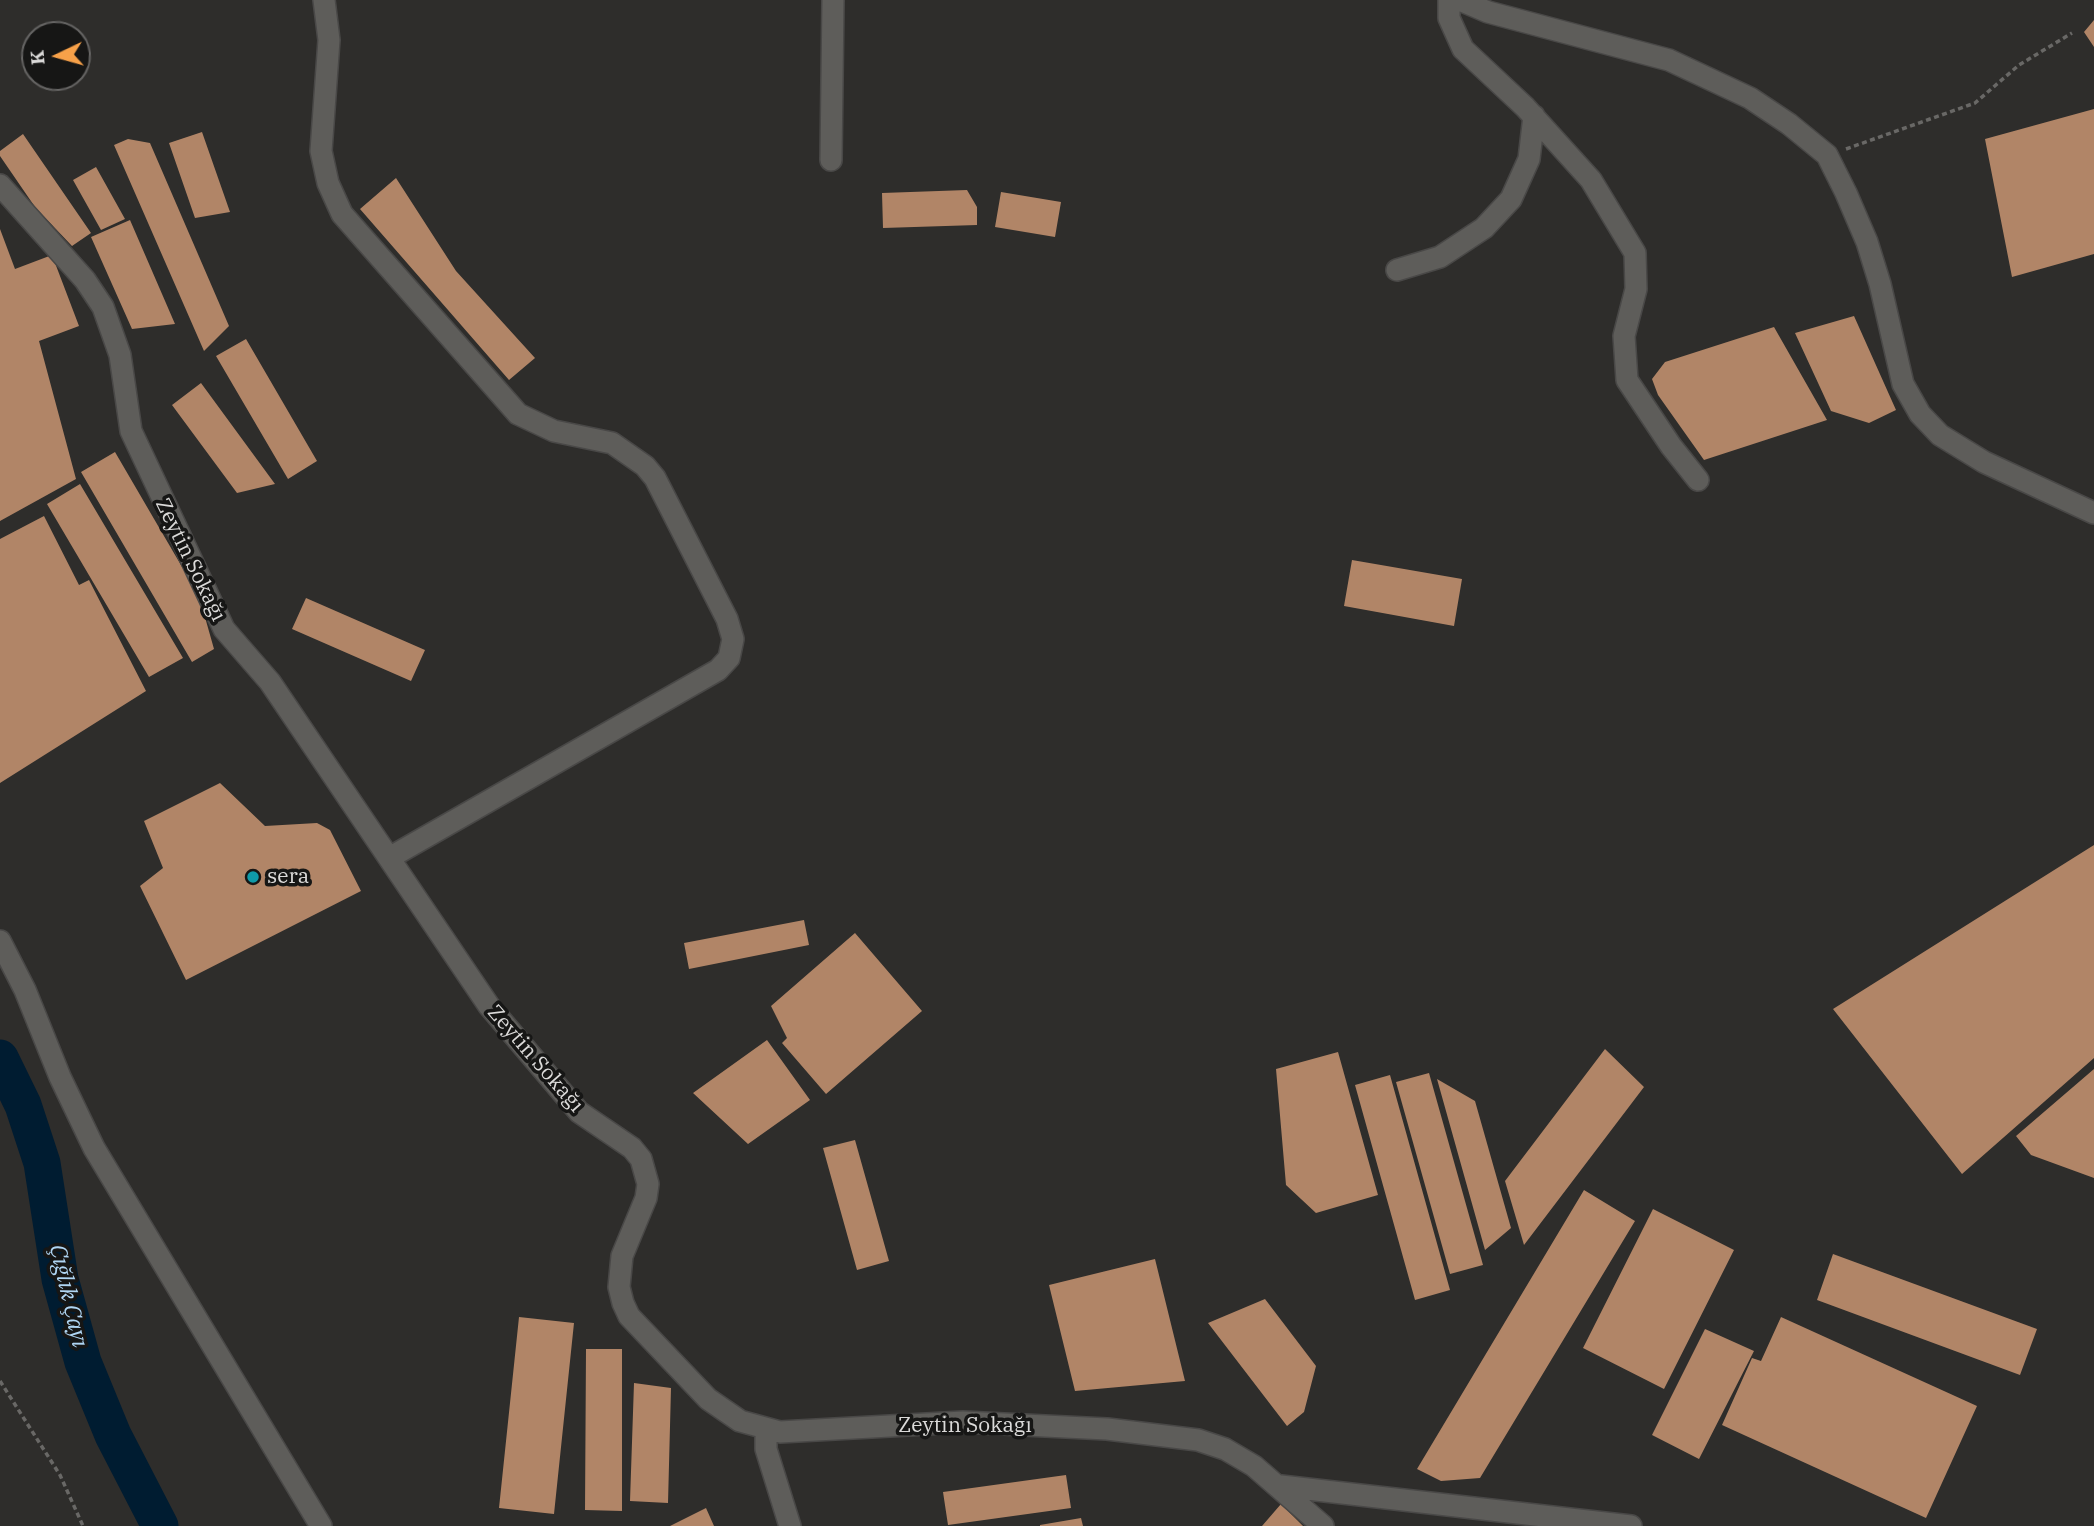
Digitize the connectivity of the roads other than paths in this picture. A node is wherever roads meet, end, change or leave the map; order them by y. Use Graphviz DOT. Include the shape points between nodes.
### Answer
graph roads {
  1 [pos="324,0"];
  2 [pos="833,0"];
  3 [pos="1449,0"];
  4 [pos="1460,0"];
  5 [pos="1534,117"];
  6 [pos="831,160"];
  7 [pos="0,185"];
  8 [pos="1397,270"];
  9 [pos="1698,480"];
  10 [pos="2094,513"];
  11 [pos="389,858"];
  12 [pos="0,941"];
  13 [pos="766,1430"];
  14 [pos="1281,1486"];
  15 [pos="321,1526"];
  16 [pos="790,1526"];
  17 [pos="1323,1526"];
  18 [pos="1631,1526"];
  1 -- 11 [label="street" via="329,40 321,151 342,214 518,414 554,431 612,443 645,466 721,607 733,639 729,658 718,670"];
  2 -- 6 [label="street"];
  3 -- 5 [label="street" via="1450,18 1464,49"];
  4 -- 10 [label="street" via="1488,12 1669,60 1711,78 1789,124 1827,155 1867,242 1903,384 1920,414 1940,435 1984,462"];
  5 -- 8 [label="street" via="1529,159 1511,199 1483,228 1440,257"];
  5 -- 9 [label="street" via="1591,180 1635,253 1636,289 1624,336 1627,380"];
  7 -- 11 [label="street, Zeytin Sokağı" via="85,279 103,307 120,355 131,431 224,629 270,682"];
  11 -- 13 [label="street, Zeytin Sokağı" via="498,1017 579,1112 641,1158 647,1177 646,1198 619,1270 619,1287 629,1316 708,1399 740,1421"];
  12 -- 15 [label="street" via="94,1148"];
  13 -- 14 [label="street, Zeytin Sokağı" via="797,1433 963,1422 1107,1429 1198,1440 1225,1449"];
  13 -- 16 [label="street" via="766,1449"];
  14 -- 17 [label="street, Zeytin Sokağı"];
  14 -- 18 [label="street"];
}
